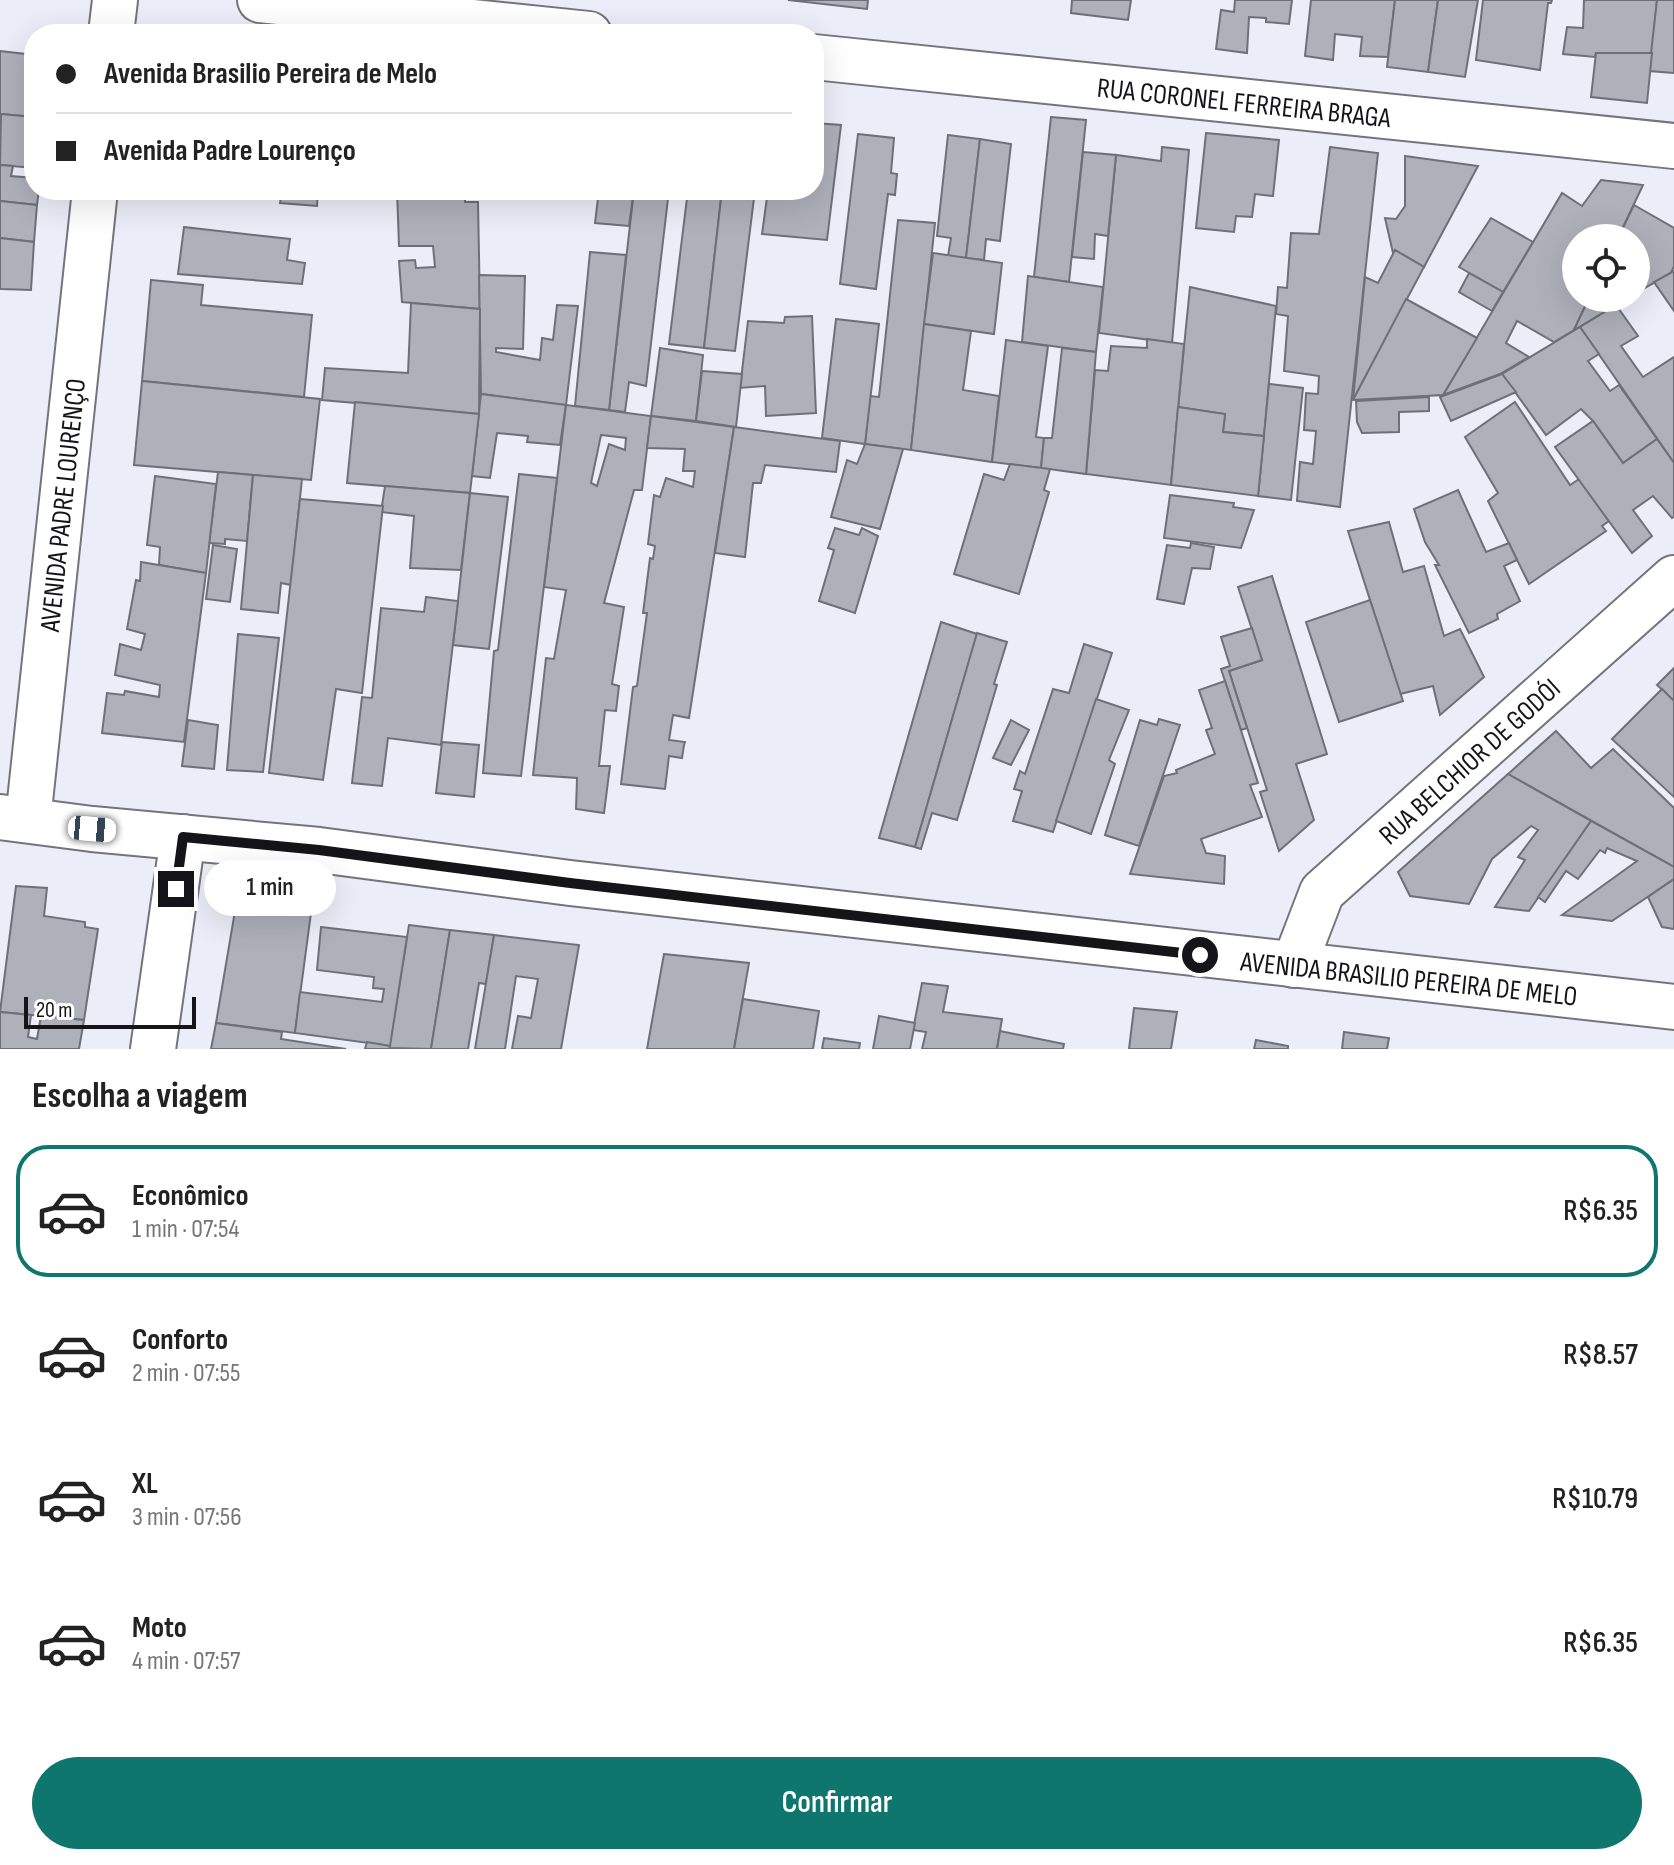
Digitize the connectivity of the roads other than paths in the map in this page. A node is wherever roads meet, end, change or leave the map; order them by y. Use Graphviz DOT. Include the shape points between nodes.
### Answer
graph roads {
  1 [pos="115,0"];
  2 [pos="260,0"];
  3 [pos="112,24"];
  4 [pos="492,24"];
  5 [pos="824,58"];
  6 [pos="1674,146"];
  7 [pos="94,200"];
  8 [pos="1674,578"];
  9 [pos="14,819"];
  10 [pos="183,837"];
  11 [pos="1294,965"];
  12 [pos="1674,1007"];
  13 [pos="153,1049"];
  1 -- 3 [label="street"];
  2 -- 4 [label="street"];
  5 -- 6 [label="street, RUA CORONEL FERREIRA BRAGA"];
  7 -- 9 [label="street, AVENIDA PADRE LOURENÇO"];
  8 -- 11 [label="street, RUA BELCHIOR DE GODÓI" via="1322,892"];
  9 -- 10 [label="street, AVENIDA BRASILIO PEREIRA DE MELO"];
  10 -- 11 [label="street, AVENIDA BRASILIO PEREIRA DE MELO"];
  10 -- 13 [label="street"];
  11 -- 12 [label="street, AVENIDA BRASILIO PEREIRA DE MELO"];
}
